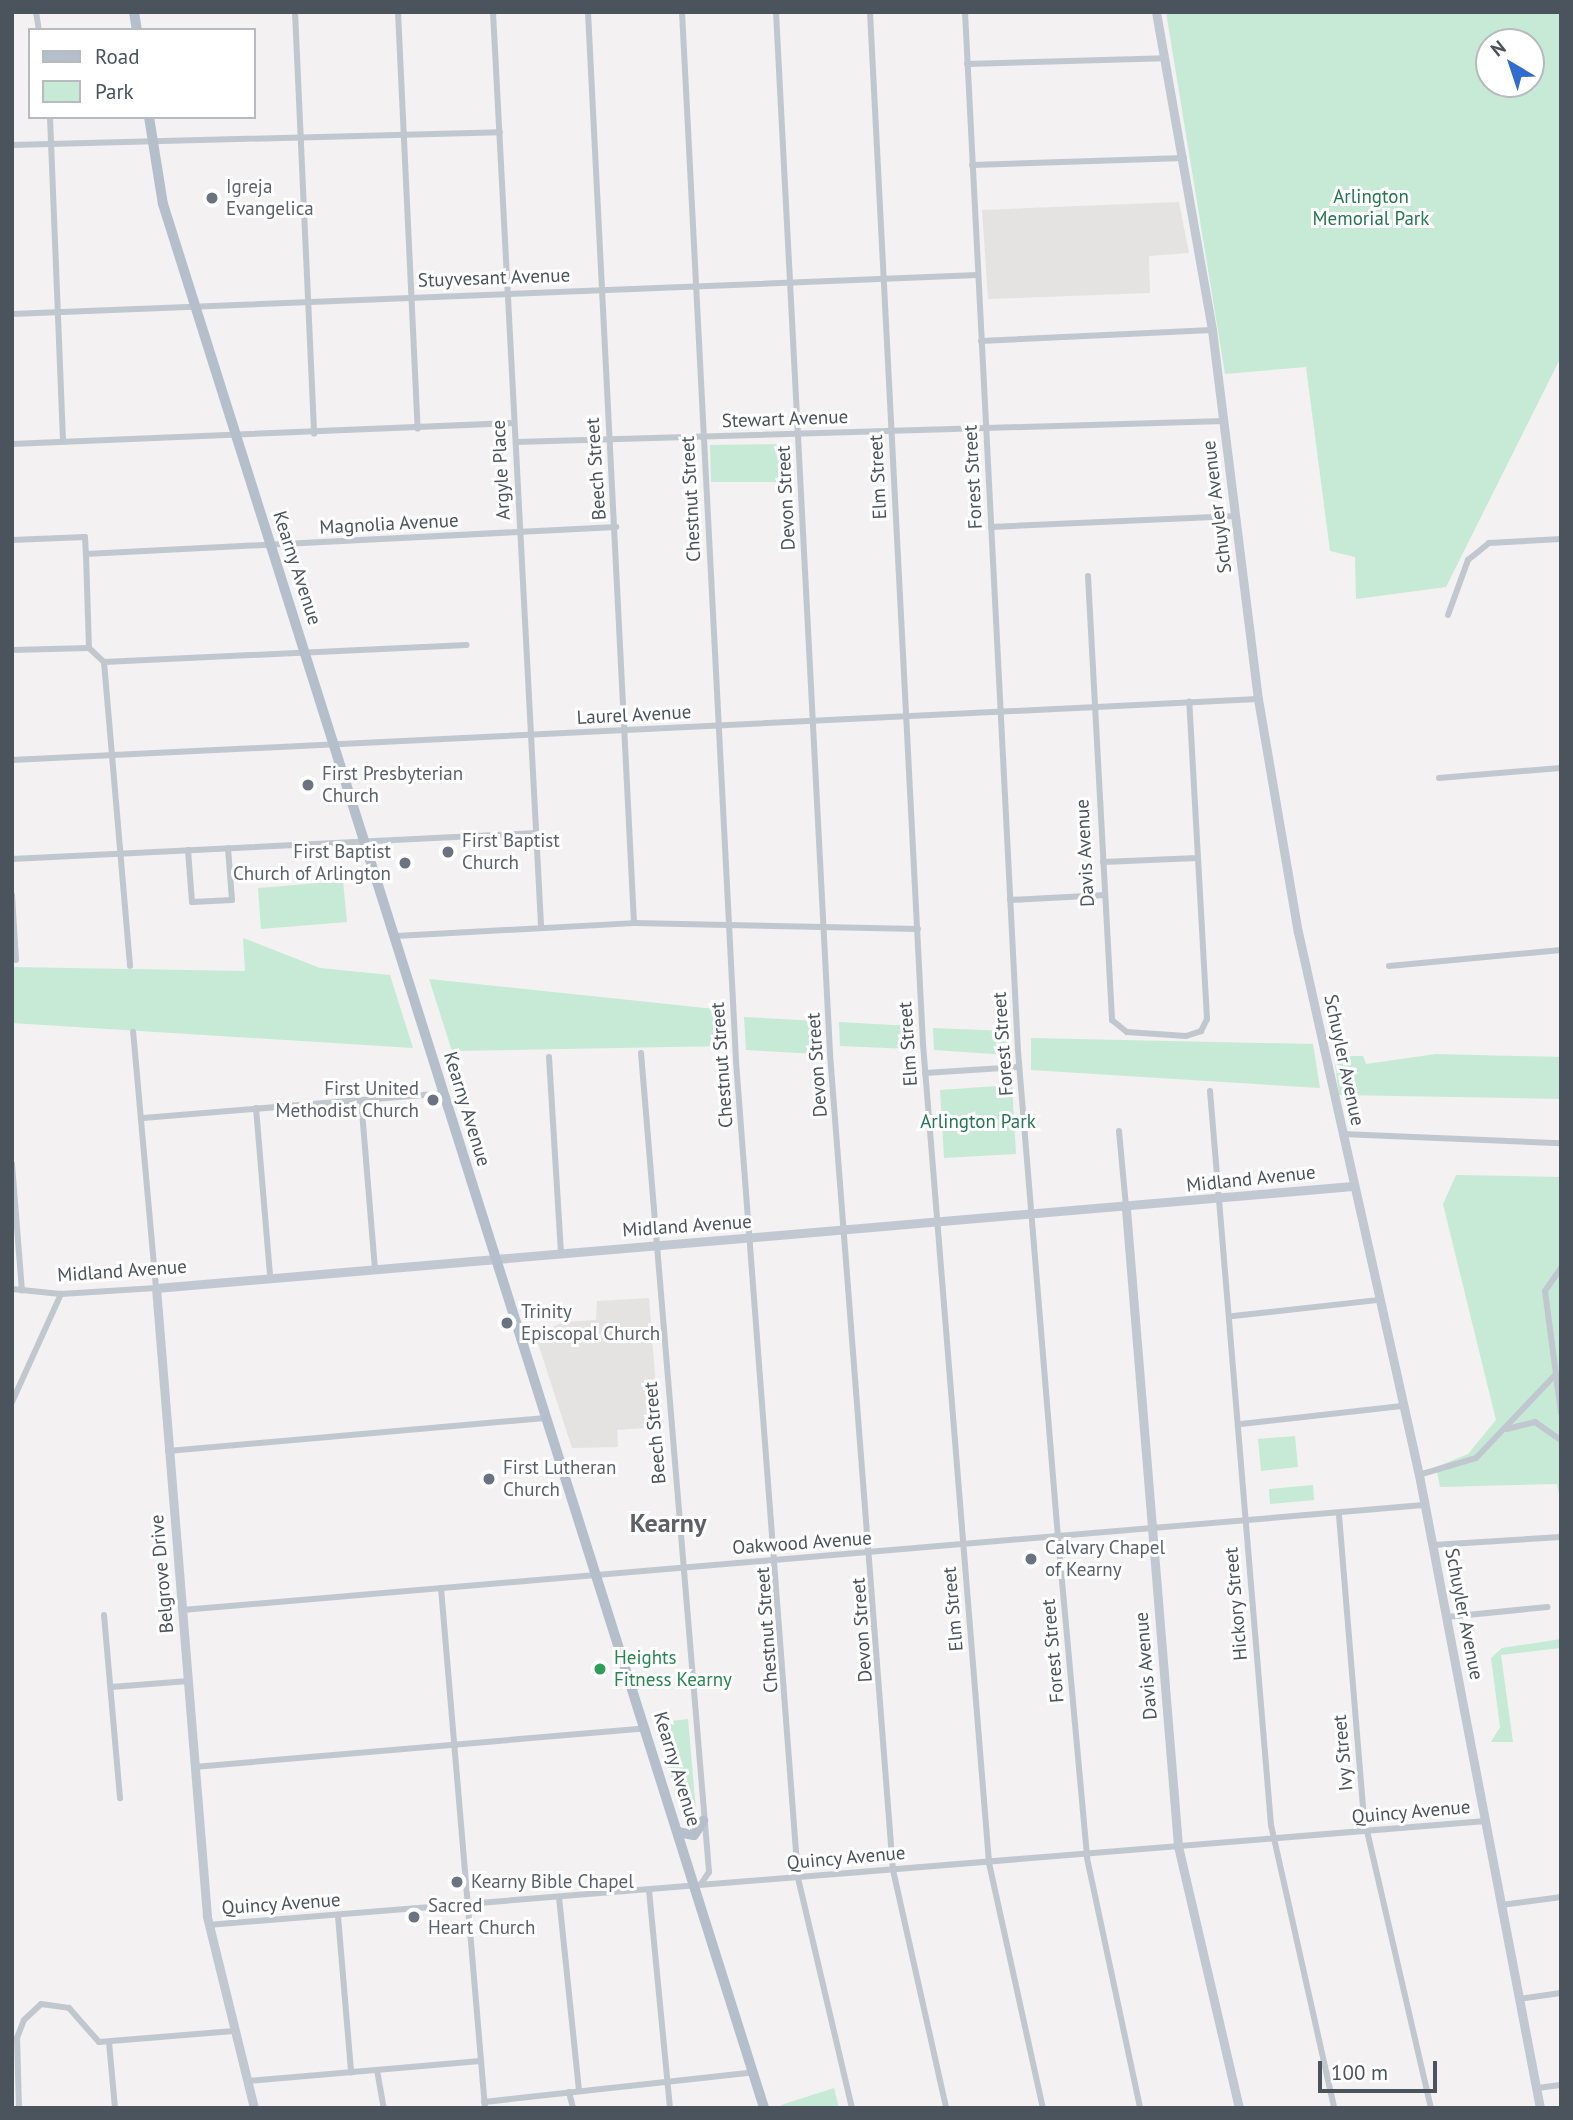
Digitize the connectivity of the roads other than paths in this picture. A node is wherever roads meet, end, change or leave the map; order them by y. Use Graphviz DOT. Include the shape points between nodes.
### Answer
graph roads {
  1 [pos="295,12"];
  2 [pos="398,12"];
  3 [pos="494,12"];
  4 [pos="588,12"];
  5 [pos="681,12"];
  6 [pos="776,12"];
  7 [pos="870,12"];
  8 [pos="965,12"];
  9 [pos="1156,12"];
  10 [pos="1164,58"];
  11 [pos="967,64"];
  12 [pos="50,119"];
  13 [pos="149,119"];
  14 [pos="500,132"];
  15 [pos="405,133"];
  16 [pos="302,138"];
  17 [pos="152,142"];
  18 [pos="52,144"];
  19 [pos="12,145"];
  20 [pos="1184,158"];
  21 [pos="972,165"];
  22 [pos="977,275"];
  23 [pos="883,280"];
  24 [pos="789,283"];
  25 [pos="694,286"];
  26 [pos="601,290"];
  27 [pos="507,294"];
  28 [pos="412,298"];
  29 [pos="309,302"];
  30 [pos="196,307"];
  31 [pos="58,312"];
  32 [pos="12,314"];
  33 [pos="1212,330"];
  34 [pos="981,341"];
  35 [pos="1224,421"];
  36 [pos="514,423"];
  37 [pos="418,429"];
  38 [pos="986,429"];
  39 [pos="891,432"];
  40 [pos="314,434"];
  41 [pos="798,434"];
  42 [pos="237,436"];
  43 [pos="704,437"];
  44 [pos="610,441"];
  45 [pos="63,442"];
  46 [pos="516,442"];
  47 [pos="12,444"];
  48 [pos="1236,516"];
  49 [pos="616,527"];
  50 [pos="991,527"];
  51 [pos="521,534"];
  52 [pos="1561,538"];
  53 [pos="12,540"];
  54 [pos="271,545"];
  55 [pos="86,554"];
  56 [pos="1088,576"];
  57 [pos="1448,615"];
  58 [pos="467,645"];
  59 [pos="89,648"];
  60 [pos="12,650"];
  61 [pos="306,652"];
  62 [pos="104,662"];
  63 [pos="1258,699"];
  64 [pos="1189,702"];
  65 [pos="1096,707"];
  66 [pos="1000,713"];
  67 [pos="907,716"];
  68 [pos="813,720"];
  69 [pos="720,727"];
  70 [pos="625,730"];
  71 [pos="532,736"];
  72 [pos="336,745"];
  73 [pos="112,755"];
  74 [pos="12,760"];
  75 [pos="1561,768"];
  76 [pos="1438,778"];
  77 [pos="536,833"];
  78 [pos="365,842"];
  79 [pos="229,848"];
  80 [pos="188,850"];
  81 [pos="120,853"];
  82 [pos="1197,858"];
  83 [pos="12,859"];
  84 [pos="1103,862"];
  85 [pos="12,895"];
  86 [pos="1105,895"];
  87 [pos="1010,900"];
  88 [pos="634,923"];
  89 [pos="728,925"];
  90 [pos="541,926"];
  91 [pos="824,928"];
  92 [pos="918,929"];
  93 [pos="396,936"];
  94 [pos="1561,950"];
  95 [pos="16,960"];
  96 [pos="1388,965"];
  97 [pos="130,966"];
  98 [pos="133,1032"];
  99 [pos="641,1053"];
  100 [pos="549,1057"];
  101 [pos="1019,1067"];
  102 [pos="925,1073"];
  103 [pos="1210,1091"];
  104 [pos="444,1093"];
  105 [pos="361,1099"];
  106 [pos="256,1108"];
  107 [pos="143,1118"];
  108 [pos="1119,1131"];
  109 [pos="1342,1133"];
  110 [pos="1561,1143"];
  111 [pos="12,1164"];
  112 [pos="1353,1186"];
  113 [pos="1220,1200"];
  114 [pos="1126,1209"];
  115 [pos="1031,1215"];
  116 [pos="937,1223"];
  117 [pos="848,1231"];
  118 [pos="752,1239"];
  119 [pos="656,1246"];
  120 [pos="561,1252"];
  121 [pos="497,1258"];
  122 [pos="375,1268"];
  123 [pos="1561,1268"];
  124 [pos="270,1276"];
  125 [pos="156,1288"];
  126 [pos="12,1289"];
  127 [pos="22,1291"];
  128 [pos="61,1294"];
  129 [pos="1379,1300"];
  130 [pos="1233,1316"];
  131 [pos="1556,1374"];
  132 [pos="12,1402"];
  133 [pos="1402,1406"];
  134 [pos="1561,1413"];
  135 [pos="548,1418"];
  136 [pos="1241,1424"];
  137 [pos="1505,1430"];
  138 [pos="1561,1440"];
  139 [pos="168,1451"];
  140 [pos="1419,1475"];
  141 [pos="1424,1506"];
  142 [pos="1339,1515"];
  143 [pos="1244,1521"];
  144 [pos="1153,1530"];
  145 [pos="1058,1537"];
  146 [pos="1561,1537"];
  147 [pos="963,1545"];
  148 [pos="1433,1545"];
  149 [pos="872,1553"];
  150 [pos="777,1560"];
  151 [pos="682,1567"];
  152 [pos="596,1574"];
  153 [pos="441,1588"];
  154 [pos="1548,1607"];
  155 [pos="182,1610"];
  156 [pos="104,1615"];
  157 [pos="1447,1617"];
  158 [pos="189,1681"];
  159 [pos="111,1687"];
  160 [pos="647,1728"];
  161 [pos="455,1746"];
  162 [pos="194,1767"];
  163 [pos="120,1798"];
  164 [pos="703,1821"];
  165 [pos="1486,1821"];
  166 [pos="678,1831"];
  167 [pos="1368,1831"];
  168 [pos="1274,1840"];
  169 [pos="1178,1846"];
  170 [pos="1087,1858"];
  171 [pos="989,1863"];
  172 [pos="893,1870"];
  173 [pos="798,1878"];
  174 [pos="696,1885"];
  175 [pos="649,1890"];
  176 [pos="559,1897"];
  177 [pos="1561,1897"];
  178 [pos="467,1905"];
  179 [pos="1501,1905"];
  180 [pos="338,1916"];
  181 [pos="208,1925"];
  182 [pos="1561,1993"];
  183 [pos="1519,1999"];
  184 [pos="234,2031"];
  185 [pos="109,2042"];
  186 [pos="481,2061"];
  187 [pos="377,2070"];
  188 [pos="351,2072"];
  189 [pos="756,2072"];
  190 [pos="248,2081"];
  191 [pos="665,2082"];
  192 [pos="1561,2085"];
  193 [pos="1537,2088"];
  194 [pos="579,2091"];
  195 [pos="569,2092"];
  196 [pos="485,2105"];
  197 [pos="17,2107"];
  198 [pos="115,2108"];
  199 [pos="254,2108"];
  200 [pos="384,2108"];
  201 [pos="573,2108"];
  202 [pos="670,2108"];
  203 [pos="764,2108"];
  204 [pos="852,2108"];
  205 [pos="946,2108"];
  206 [pos="1044,2108"];
  207 [pos="1140,2108"];
  208 [pos="1239,2108"];
  209 [pos="1334,2108"];
  210 [pos="1431,2108"];
  211 [pos="1540,2108"];
  1 -- 16 [label="street"];
  2 -- 15 [label="street"];
  3 -- 14 [label="street, Argyle Place"];
  4 -- 26 [label="street, Beech Street"];
  5 -- 25 [label="street, Chestnut Street"];
  6 -- 24 [label="street, Devon Street"];
  7 -- 23 [label="street, Elm Street"];
  8 -- 11 [label="street, Forest Street"];
  9 -- 10 [label="street, Schuyler Avenue"];
  10 -- 11 [label="street"];
  10 -- 20 [label="street, Schuyler Avenue"];
  11 -- 21 [label="street, Forest Street"];
  12 -- 18 [label="street"];
  13 -- 17 [label="main road, Kearny Avenue"];
  14 -- 15 [label="street"];
  14 -- 27 [label="street, Argyle Place"];
  15 -- 16 [label="street"];
  15 -- 28 [label="street"];
  16 -- 17 [label="street"];
  16 -- 29 [label="street"];
  17 -- 18 [label="street"];
  17 -- 30 [label="main road, Kearny Avenue" via="157,181"];
  18 -- 19 [label="street"];
  18 -- 31 [label="street"];
  20 -- 21 [label="street"];
  20 -- 33 [label="street, Schuyler Avenue"];
  21 -- 22 [label="street, Forest Street"];
  22 -- 23 [label="street, Stuyvesant Avenue"];
  22 -- 34 [label="street, Forest Street"];
  23 -- 24 [label="street, Stuyvesant Avenue"];
  23 -- 39 [label="street, Elm Street"];
  24 -- 25 [label="street, Stuyvesant Avenue"];
  24 -- 41 [label="street, Devon Street"];
  25 -- 26 [label="street, Stuyvesant Avenue"];
  25 -- 43 [label="street, Chestnut Street"];
  26 -- 27 [label="street, Stuyvesant Avenue"];
  26 -- 44 [label="street, Beech Street"];
  27 -- 28 [label="street, Stuyvesant Avenue"];
  27 -- 36 [label="street, Argyle Place"];
  28 -- 29 [label="street, Stuyvesant Avenue"];
  28 -- 37 [label="street"];
  29 -- 30 [label="street, Stuyvesant Avenue"];
  29 -- 40 [label="street"];
  30 -- 31 [label="street, Stuyvesant Avenue"];
  30 -- 42 [label="main road, Kearny Avenue"];
  31 -- 32 [label="street, Stuyvesant Avenue"];
  31 -- 45 [label="street"];
  33 -- 34 [label="street"];
  33 -- 35 [label="street, Schuyler Avenue"];
  34 -- 38 [label="street, Forest Street"];
  35 -- 38 [label="street, Stewart Avenue"];
  35 -- 48 [label="street, Schuyler Avenue"];
  36 -- 37 [label="street"];
  36 -- 46 [label="street, Argyle Place"];
  37 -- 40 [label="street"];
  38 -- 39 [label="street, Stewart Avenue"];
  38 -- 50 [label="street, Forest Street"];
  39 -- 41 [label="street, Stewart Avenue"];
  39 -- 67 [label="street, Elm Street"];
  40 -- 42 [label="street"];
  41 -- 43 [label="street, Stewart Avenue"];
  41 -- 68 [label="street, Devon Street"];
  42 -- 45 [label="street"];
  42 -- 54 [label="main road, Kearny Avenue"];
  43 -- 44 [label="street, Stewart Avenue"];
  43 -- 69 [label="street, Chestnut Street"];
  44 -- 46 [label="street, Stewart Avenue"];
  44 -- 49 [label="street, Beech Street"];
  45 -- 47 [label="street"];
  46 -- 51 [label="street, Argyle Place"];
  48 -- 50 [label="street"];
  48 -- 63 [label="street, Schuyler Avenue"];
  49 -- 51 [label="street, Magnolia Avenue"];
  49 -- 70 [label="street, Beech Street"];
  50 -- 66 [label="street, Forest Street"];
  51 -- 54 [label="street, Magnolia Avenue"];
  51 -- 71 [label="street, Argyle Place"];
  52 -- 57 [label="street" via="1489,543 1468,560"];
  53 -- 55 [label="street" via="85,537"];
  54 -- 55 [label="street, Magnolia Avenue"];
  54 -- 61 [label="main road, Kearny Avenue"];
  55 -- 59 [label="street"];
  56 -- 65 [label="street, Davis Avenue"];
  58 -- 61 [label="street"];
  59 -- 60 [label="street"];
  59 -- 62 [label="street"];
  61 -- 62 [label="street"];
  61 -- 72 [label="main road, Kearny Avenue"];
  62 -- 73 [label="street"];
  63 -- 64 [label="street, Laurel Avenue"];
  63 -- 109 [label="street, Schuyler Avenue"];
  64 -- 65 [label="street, Laurel Avenue"];
  64 -- 82 [label="street"];
  65 -- 66 [label="street, Laurel Avenue"];
  65 -- 84 [label="street, Davis Avenue"];
  66 -- 67 [label="street, Laurel Avenue"];
  66 -- 87 [label="street, Forest Street"];
  67 -- 68 [label="street, Laurel Avenue"];
  67 -- 92 [label="street, Elm Street"];
  68 -- 69 [label="street, Laurel Avenue"];
  68 -- 91 [label="street, Devon Street"];
  69 -- 70 [label="street, Laurel Avenue"];
  69 -- 89 [label="street, Chestnut Street"];
  70 -- 71 [label="street, Laurel Avenue"];
  70 -- 88 [label="street, Beech Street"];
  71 -- 72 [label="street, Laurel Avenue"];
  71 -- 77 [label="street, Argyle Place"];
  72 -- 73 [label="street, Laurel Avenue"];
  72 -- 78 [label="main road, Kearny Avenue"];
  73 -- 74 [label="street, Laurel Avenue"];
  73 -- 81 [label="street"];
  75 -- 76 [label="street"];
  77 -- 78 [label="street"];
  77 -- 90 [label="street, Argyle Place"];
  78 -- 79 [label="street"];
  78 -- 93 [label="main road, Kearny Avenue"];
  79 -- 80 [label="street"];
  79 -- 80 [label="street" via="232,900 192,902"];
  80 -- 81 [label="street"];
  81 -- 83 [label="street"];
  81 -- 97 [label="street"];
  82 -- 84 [label="street"];
  82 -- 86 [label="street, Davis Avenue" via="1207,1018 1201,1031 1186,1036 1127,1032 1115,1025"];
  84 -- 86 [label="street, Davis Avenue"];
  85 -- 95 [label="street"];
  86 -- 87 [label="street"];
  87 -- 101 [label="street, Forest Street"];
  88 -- 89 [label="street"];
  88 -- 90 [label="street"];
  89 -- 91 [label="street"];
  89 -- 118 [label="street, Chestnut Street"];
  90 -- 93 [label="street"];
  91 -- 92 [label="street"];
  91 -- 117 [label="street, Devon Street"];
  92 -- 102 [label="street, Elm Street"];
  93 -- 104 [label="main road, Kearny Avenue"];
  94 -- 96 [label="street"];
  98 -- 107 [label="street, Belgrove Drive"];
  99 -- 119 [label="street, Beech Street"];
  100 -- 120 [label="street"];
  101 -- 102 [label="street"];
  101 -- 115 [label="street, Forest Street"];
  102 -- 116 [label="street, Elm Street"];
  103 -- 113 [label="street, Hickory Street"];
  104 -- 105 [label="street"];
  104 -- 121 [label="main road, Kearny Avenue"];
  105 -- 106 [label="street"];
  105 -- 122 [label="street"];
  106 -- 107 [label="street"];
  106 -- 124 [label="street"];
  107 -- 125 [label="street, Belgrove Drive"];
  108 -- 114 [label="street, Davis Avenue"];
  109 -- 110 [label="street"];
  109 -- 112 [label="street, Schuyler Avenue"];
  111 -- 127 [label="street"];
  112 -- 113 [label="street, Midland Avenue"];
  112 -- 129 [label="street, Schuyler Avenue"];
  113 -- 114 [label="street, Midland Avenue"];
  113 -- 130 [label="street, Hickory Street"];
  114 -- 115 [label="street, Midland Avenue"];
  114 -- 144 [label="street, Davis Avenue"];
  115 -- 116 [label="street, Midland Avenue"];
  115 -- 145 [label="street, Forest Street"];
  116 -- 117 [label="street, Midland Avenue"];
  116 -- 147 [label="street, Elm Street"];
  117 -- 118 [label="street, Midland Avenue"];
  117 -- 149 [label="street, Devon Street"];
  118 -- 119 [label="street, Midland Avenue"];
  118 -- 150 [label="street, Chestnut Street"];
  119 -- 120 [label="street, Midland Avenue"];
  119 -- 151 [label="street, Beech Street"];
  120 -- 121 [label="street, Midland Avenue"];
  121 -- 122 [label="street, Midland Avenue"];
  121 -- 135 [label="main road, Kearny Avenue"];
  122 -- 124 [label="street, Midland Avenue"];
  123 -- 131 [label="street" via="1545,1291"];
  124 -- 125 [label="street, Midland Avenue"];
  125 -- 128 [label="street, Midland Avenue"];
  125 -- 139 [label="street, Belgrove Drive"];
  126 -- 127 [label="street, Midland Avenue"];
  127 -- 128 [label="street, Midland Avenue"];
  128 -- 132 [label="street"];
  129 -- 130 [label="street"];
  129 -- 133 [label="street, Schuyler Avenue"];
  130 -- 136 [label="street, Hickory Street"];
  131 -- 134 [label="street"];
  131 -- 137 [label="street"];
  133 -- 136 [label="street"];
  133 -- 140 [label="street, Schuyler Avenue"];
  135 -- 139 [label="street"];
  135 -- 152 [label="main road, Kearny Avenue"];
  136 -- 143 [label="street, Hickory Street"];
  137 -- 138 [label="street" via="1535,1422"];
  137 -- 140 [label="street" via="1476,1458"];
  139 -- 155 [label="street, Belgrove Drive"];
  140 -- 141 [label="street, Schuyler Avenue"];
  141 -- 142 [label="street, Oakwood Avenue"];
  141 -- 148 [label="street, Schuyler Avenue"];
  142 -- 143 [label="street, Oakwood Avenue"];
  142 -- 167 [label="street, Ivy Street"];
  143 -- 144 [label="street, Oakwood Avenue"];
  143 -- 168 [label="street, Hickory Street"];
  144 -- 145 [label="street, Oakwood Avenue"];
  144 -- 169 [label="street, Davis Avenue"];
  145 -- 147 [label="street, Oakwood Avenue"];
  145 -- 170 [label="street, Forest Street"];
  146 -- 148 [label="street"];
  147 -- 149 [label="street, Oakwood Avenue"];
  147 -- 171 [label="street, Elm Street"];
  148 -- 157 [label="street, Schuyler Avenue"];
  149 -- 150 [label="street, Oakwood Avenue"];
  149 -- 172 [label="street, Devon Street"];
  150 -- 151 [label="street, Oakwood Avenue"];
  150 -- 173 [label="street, Chestnut Street"];
  151 -- 152 [label="street, Oakwood Avenue"];
  151 -- 164 [label="street, Beech Street"];
  152 -- 153 [label="street, Oakwood Avenue"];
  152 -- 160 [label="main road, Kearny Avenue"];
  153 -- 155 [label="street, Oakwood Avenue"];
  153 -- 161 [label="street"];
  154 -- 157 [label="street"];
  155 -- 158 [label="street, Belgrove Drive"];
  156 -- 159 [label="street"];
  157 -- 165 [label="street, Schuyler Avenue"];
  158 -- 159 [label="street"];
  158 -- 162 [label="street, Belgrove Drive"];
  159 -- 163 [label="street"];
  160 -- 161 [label="street"];
  160 -- 166 [label="main road, Kearny Avenue"];
  161 -- 162 [label="street"];
  161 -- 178 [label="street"];
  162 -- 181 [label="street, Belgrove Drive"];
  164 -- 166 [label="main road" via="694,1835"];
  164 -- 174 [label="street, Beech Street" via="709,1872"];
  165 -- 167 [label="street, Quincy Avenue"];
  165 -- 179 [label="street, Schuyler Avenue"];
  166 -- 174 [label="main road, Kearny Avenue"];
  167 -- 168 [label="street, Quincy Avenue"];
  167 -- 210 [label="street, Ivy Street"];
  168 -- 169 [label="street, Quincy Avenue"];
  168 -- 209 [label="street, Hickory Street"];
  169 -- 170 [label="street, Quincy Avenue"];
  169 -- 208 [label="street, Davis Avenue"];
  170 -- 171 [label="street, Quincy Avenue"];
  170 -- 207 [label="street, Forest Street"];
  171 -- 172 [label="street, Quincy Avenue"];
  171 -- 206 [label="street, Elm Street"];
  172 -- 173 [label="street, Quincy Avenue"];
  172 -- 205 [label="street, Devon Street"];
  173 -- 174 [label="street, Quincy Avenue"];
  173 -- 204 [label="street, Chestnut Street"];
  174 -- 175 [label="street, Quincy Avenue"];
  174 -- 189 [label="main road, Kearny Avenue"];
  175 -- 176 [label="street, Quincy Avenue"];
  175 -- 191 [label="street"];
  176 -- 178 [label="street, Quincy Avenue"];
  176 -- 194 [label="street"];
  177 -- 179 [label="street"];
  178 -- 180 [label="street, Quincy Avenue"];
  178 -- 186 [label="street"];
  179 -- 183 [label="street, Schuyler Avenue"];
  180 -- 181 [label="street, Quincy Avenue"];
  180 -- 188 [label="street"];
  181 -- 184 [label="street, Belgrove Drive"];
  182 -- 183 [label="street"];
  183 -- 193 [label="street, Schuyler Avenue"];
  184 -- 185 [label="street"];
  184 -- 190 [label="street, Belgrove Drive"];
  185 -- 197 [label="street" via="91,2036 62,2004 32,2011 17,2038"];
  185 -- 198 [label="street"];
  186 -- 187 [label="street"];
  186 -- 196 [label="street"];
  187 -- 188 [label="street"];
  187 -- 200 [label="street"];
  188 -- 190 [label="street"];
  189 -- 191 [label="street"];
  189 -- 203 [label="main road, Kearny Avenue"];
  190 -- 199 [label="street, Belgrove Drive"];
  191 -- 194 [label="street"];
  191 -- 202 [label="street"];
  192 -- 193 [label="street"];
  193 -- 211 [label="street, Schuyler Avenue"];
  194 -- 195 [label="street"];
  195 -- 196 [label="street"];
  195 -- 201 [label="street"];
}
